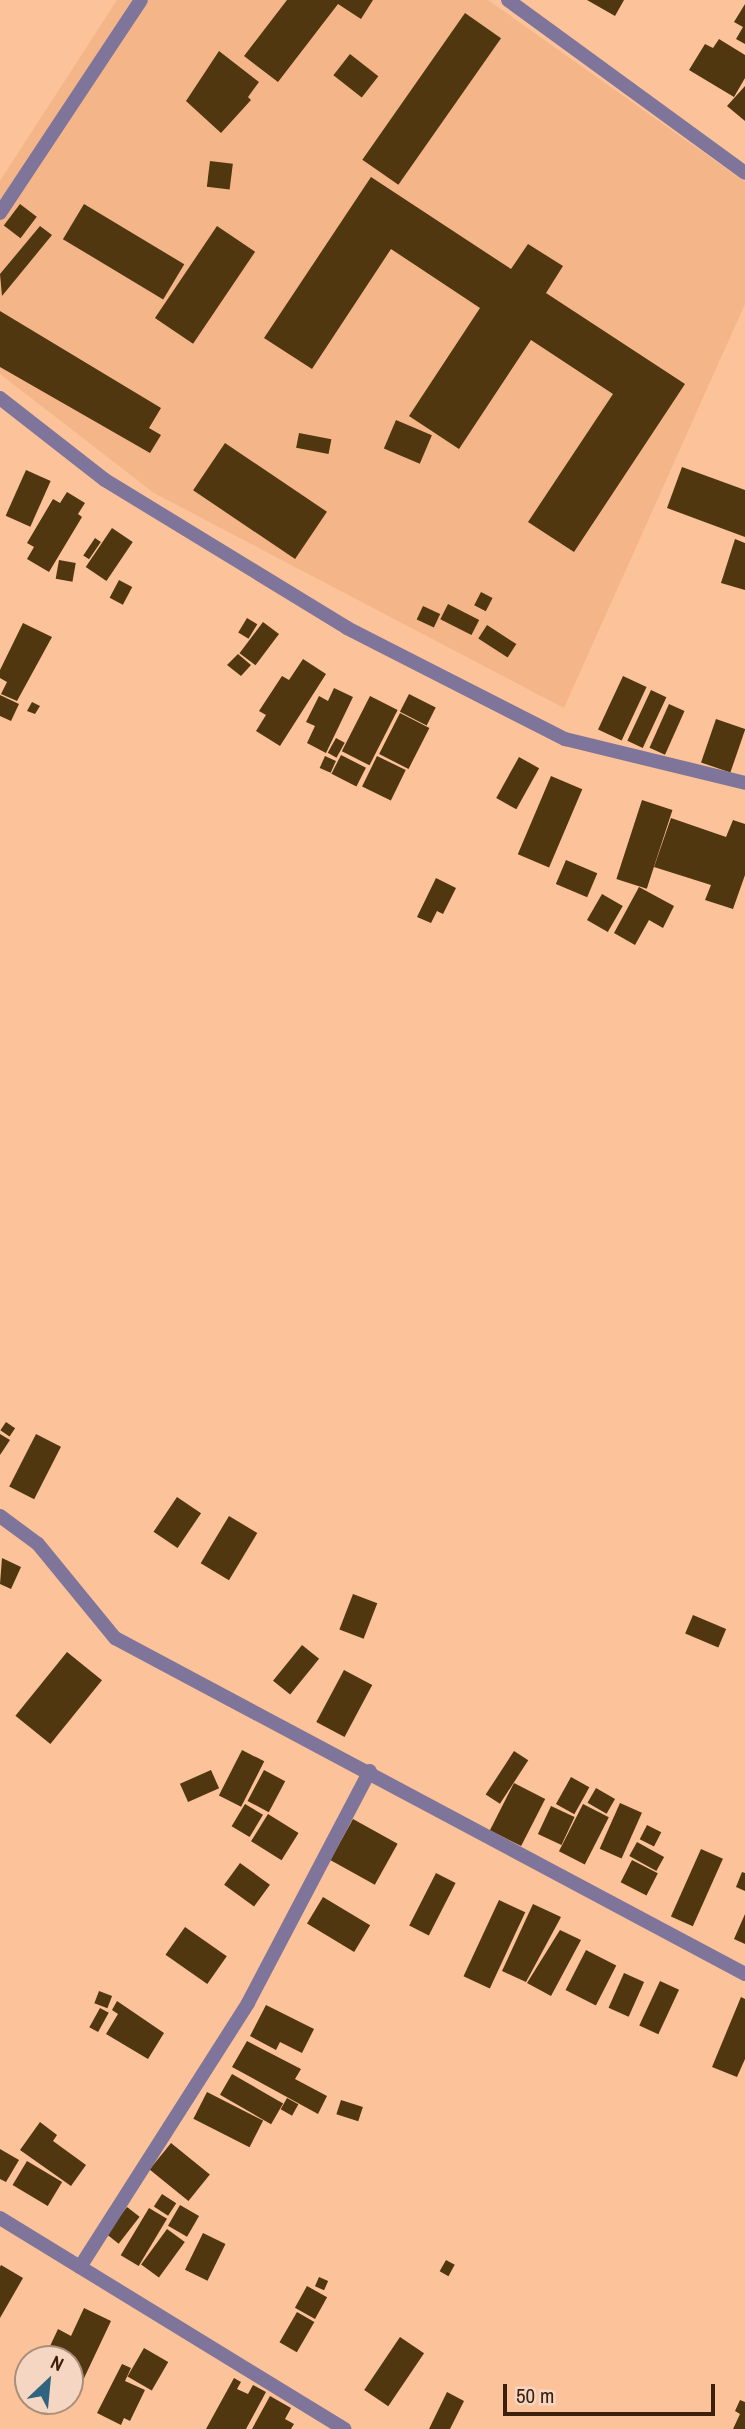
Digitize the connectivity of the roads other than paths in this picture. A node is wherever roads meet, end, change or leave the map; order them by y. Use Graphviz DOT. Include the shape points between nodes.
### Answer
graph roads {
  1 [pos="141,0"];
  2 [pos="508,0"];
  3 [pos="745,173"];
  4 [pos="0,213"];
  5 [pos="0,398"];
  6 [pos="745,783"];
  7 [pos="0,1516"];
  8 [pos="370,1771"];
  9 [pos="745,1974"];
  10 [pos="0,2218"];
  11 [pos="80,2267"];
  12 [pos="344,2429"];
  1 -- 4 [label="street"];
  2 -- 3 [label="street"];
  5 -- 6 [label="street" via="105,480 359,634 565,739"];
  7 -- 8 [label="street" via="38,1544 115,1638"];
  8 -- 9 [label="street" via="394,1791"];
  8 -- 11 [label="street" via="248,2003"];
  10 -- 11 [label="street"];
  11 -- 12 [label="street"];
}
